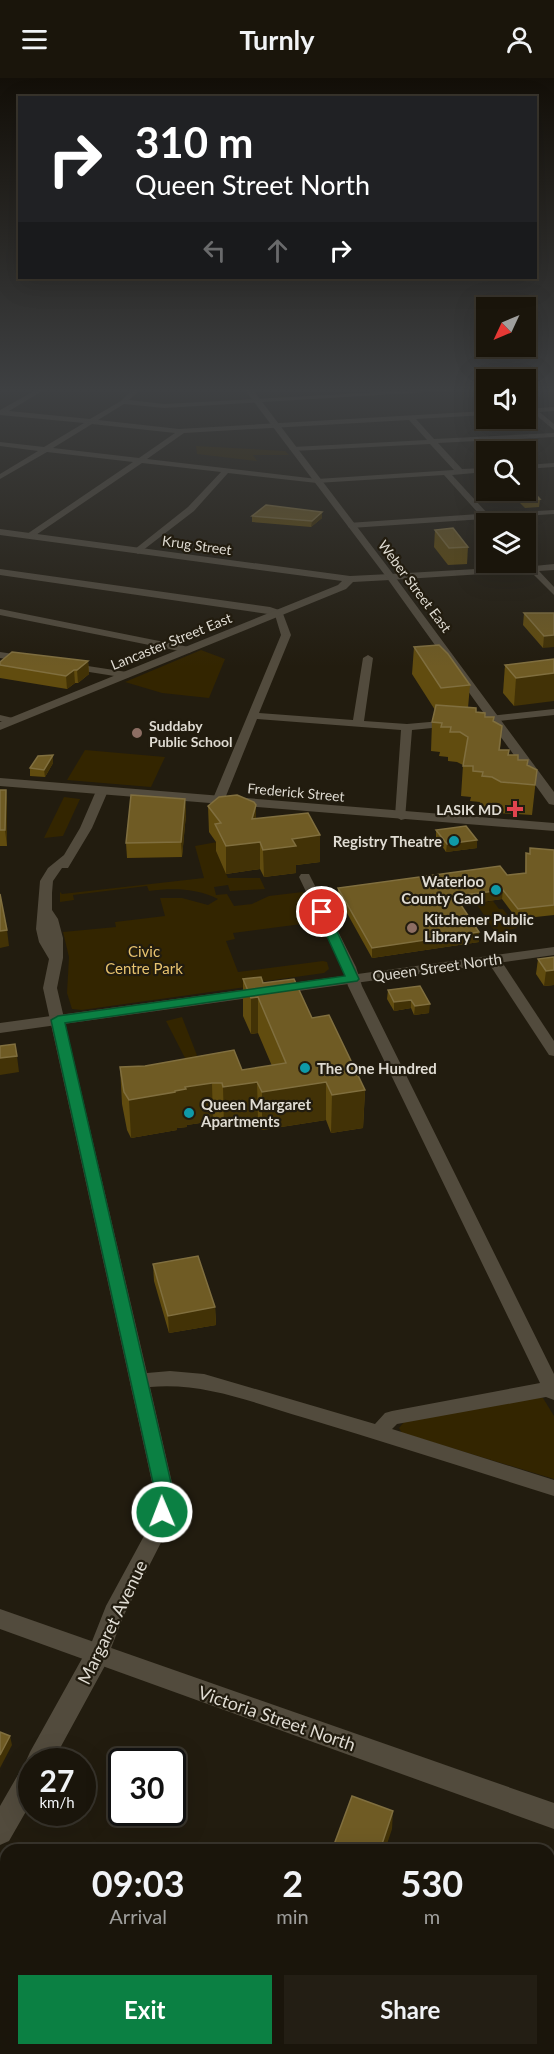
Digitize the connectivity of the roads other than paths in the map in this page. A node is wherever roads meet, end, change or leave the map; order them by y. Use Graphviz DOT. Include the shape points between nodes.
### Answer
graph roads {
  1 [pos="108,482"];
  2 [pos="216,482"];
  3 [pos="318,482"];
  4 [pos="455,482"];
  5 [pos="554,512"];
  6 [pos="483,513"];
  7 [pos="536,514"];
  8 [pos="476,520"];
  9 [pos="351,525"];
  10 [pos="0,532"];
  11 [pos="30,536"];
  12 [pos="138,551"];
  13 [pos="554,567"];
  14 [pos="536,569"];
  15 [pos="0,572"];
  16 [pos="476,572"];
  17 [pos="536,573"];
  18 [pos="390,577"];
  19 [pos="346,583"];
  20 [pos="554,592"];
  21 [pos="0,612"];
  22 [pos="279,613"];
  23 [pos="189,650"];
  24 [pos="0,655"];
  25 [pos="368,658"];
  26 [pos="37,661"];
  27 [pos="58,664"];
  28 [pos="127,675"];
  29 [pos="554,712"];
  30 [pos="254,716"];
  31 [pos="0,718"];
  32 [pos="494,719"];
  33 [pos="13,721"];
  34 [pos="358,723"];
  35 [pos="0,726"];
  36 [pos="407,726"];
  37 [pos="0,782"];
  38 [pos="102,791"];
  39 [pos="218,801"];
  40 [pos="554,801"];
  41 [pos="400,816"];
  42 [pos="554,827"];
  43 [pos="305,877"];
  44 [pos="554,951"];
  45 [pos="493,959"];
  46 [pos="352,979"];
  47 [pos="58,1020"];
  48 [pos="0,1028"];
  49 [pos="554,1052"];
  50 [pos="139,1382"];
  51 [pos="553,1390"];
  52 [pos="381,1433"];
  53 [pos="554,1488"];
  54 [pos="0,1619"];
  55 [pos="98,1654"];
  56 [pos="46,1748"];
  57 [pos="18,1800"];
  58 [pos="554,1816"];
  59 [pos="0,1832"];
  1 -- 11 [label="street"];
  2 -- 12 [label="street" via="191,509"];
  3 -- 9 [label="main road, Weber Street East"];
  4 -- 6 [label="street"];
  5 -- 7 [label="street"];
  8 -- 9 [label="street"];
  9 -- 18 [label="main road, Weber Street East"];
  10 -- 11 [label="main road, Krug Street"];
  11 -- 12 [label="main road, Krug Street"];
  12 -- 19 [label="main road, Krug Street"];
  13 -- 14 [label="street"];
  15 -- 22 [label="street"];
  16 -- 18 [label="street"];
  17 -- 20 [label="street"];
  18 -- 19 [label="main road, Krug Street"];
  18 -- 32 [label="main road, Weber Street East"];
  19 -- 22 [label="main road, Lancaster Street East"];
  21 -- 23 [label="street"];
  22 -- 23 [label="main road, Lancaster Street East"];
  22 -- 30 [label="street" via="286,635"];
  23 -- 28 [label="main road, Lancaster Street East"];
  24 -- 26 [label="street"];
  25 -- 34 [label="street"];
  27 -- 28 [label="street"];
  28 -- 33 [label="main road, Lancaster Street East"];
  29 -- 32 [label="street"];
  30 -- 34 [label="street"];
  30 -- 39 [label="street"];
  31 -- 33 [label="street"];
  32 -- 36 [label="street"];
  32 -- 40 [label="main road, Weber Street East"];
  33 -- 35 [label="main road, Lancaster Street East"];
  34 -- 36 [label="street"];
  36 -- 41 [label="street"];
  37 -- 38 [label="main road, Frederick Street"];
  38 -- 39 [label="main road, Frederick Street"];
  38 -- 47 [label="street, Margaret Avenue" via="86,828 61,869 48,878 44,891 43,935 55,958 50,988"];
  39 -- 41 [label="main road, Frederick Street"];
  41 -- 42 [label="main road, Frederick Street"];
  43 -- 46 [label="street"];
  44 -- 45 [label="main road, Queen Street North"];
  45 -- 46 [label="main road, Queen Street North"];
  45 -- 49 [label="street"];
  46 -- 47 [label="main road, Queen Street North"];
  46 -- 51 [label="street"];
  47 -- 48 [label="main road, Queen Street North"];
  47 -- 50 [label="street, Margaret Avenue"];
  50 -- 52 [label="street" via="170,1378 204,1382"];
  50 -- 55 [label="street, Margaret Avenue" via="163,1487 161,1523 114,1613"];
  51 -- 52 [label="street" via="393,1418"];
  52 -- 53 [label="street"];
  54 -- 55 [label="main road, Victoria Street North"];
  55 -- 56 [label="main road, Margaret Avenue"];
  55 -- 58 [label="main road, Victoria Street North"];
  57 -- 59 [label="main road"];
}
